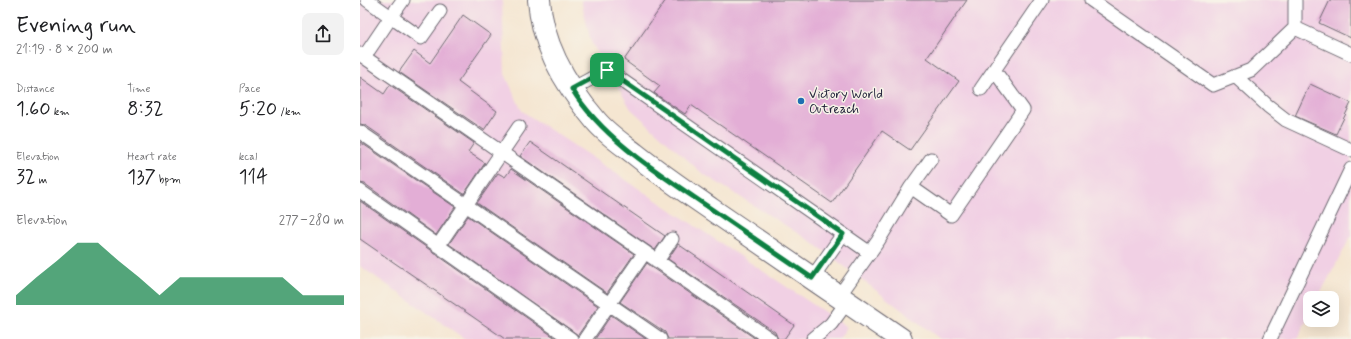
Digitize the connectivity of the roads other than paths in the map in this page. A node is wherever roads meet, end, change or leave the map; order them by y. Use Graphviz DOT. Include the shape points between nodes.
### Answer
graph roads {
  1 [pos="367,0"];
  2 [pos="402,0"];
  3 [pos="539,0"];
  4 [pos="1042,0"];
  5 [pos="1091,0"];
  6 [pos="1295,0"];
  7 [pos="440,11"];
  8 [pos="391,17"];
  9 [pos="1296,28"];
  10 [pos="1351,54"];
  11 [pos="362,55"];
  12 [pos="994,70"];
  13 [pos="1235,76"];
  14 [pos="572,89"];
  15 [pos="981,89"];
  16 [pos="519,127"];
  17 [pos="360,132"];
  18 [pos="1351,150"];
  19 [pos="502,152"];
  20 [pos="931,159"];
  21 [pos="1351,169"];
  22 [pos="911,187"];
  23 [pos="360,191"];
  24 [pos="466,205"];
  25 [pos="843,234"];
  26 [pos="672,239"];
  27 [pos="438,246"];
  28 [pos="645,252"];
  29 [pos="870,253"];
  30 [pos="657,261"];
  31 [pos="812,278"];
  32 [pos="843,299"];
  33 [pos="609,304"];
  34 [pos="571,339"];
  35 [pos="585,339"];
  36 [pos="660,339"];
  37 [pos="770,339"];
  38 [pos="813,339"];
  39 [pos="901,339"];
  40 [pos="1270,339"];
  1 -- 8 [label="lane"];
  2 -- 8 [label="lane"];
  3 -- 14 [label="street" via="539,8 556,64"];
  4 -- 12 [label="lane"];
  5 -- 13 [label="lane" via="1213,85"];
  6 -- 9 [label="lane"];
  7 -- 8 [label="lane" via="421,38"];
  8 -- 11 [label="lane"];
  9 -- 10 [label="lane"];
  9 -- 13 [label="lane" via="1251,70"];
  11 -- 19 [label="lane"];
  12 -- 15 [label="lane"];
  12 -- 22 [label="lane" via="1023,110 951,215"];
  13 -- 18 [label="lane" via="1286,120"];
  14 -- 25 [label="lane" via="607,70"];
  14 -- 31 [label="street" via="597,122 621,144"];
  16 -- 19 [label="lane"];
  17 -- 24 [label="lane"];
  19 -- 24 [label="lane"];
  19 -- 28 [label="lane"];
  20 -- 22 [label="lane"];
  21 -- 40 [label="lane"];
  22 -- 29 [label="lane"];
  23 -- 27 [label="lane"];
  24 -- 27 [label="lane"];
  24 -- 33 [label="lane"];
  25 -- 29 [label="lane"];
  25 -- 31 [label="lane"];
  26 -- 30 [label="lane"];
  27 -- 34 [label="lane"];
  28 -- 30 [label="lane"];
  28 -- 33 [label="lane"];
  29 -- 32 [label="lane"];
  30 -- 37 [label="lane"];
  31 -- 32 [label="street"];
  32 -- 38 [label="lane" via="831,324"];
  32 -- 39 [label="street"];
  33 -- 35 [label="lane"];
  33 -- 36 [label="lane"];
}
